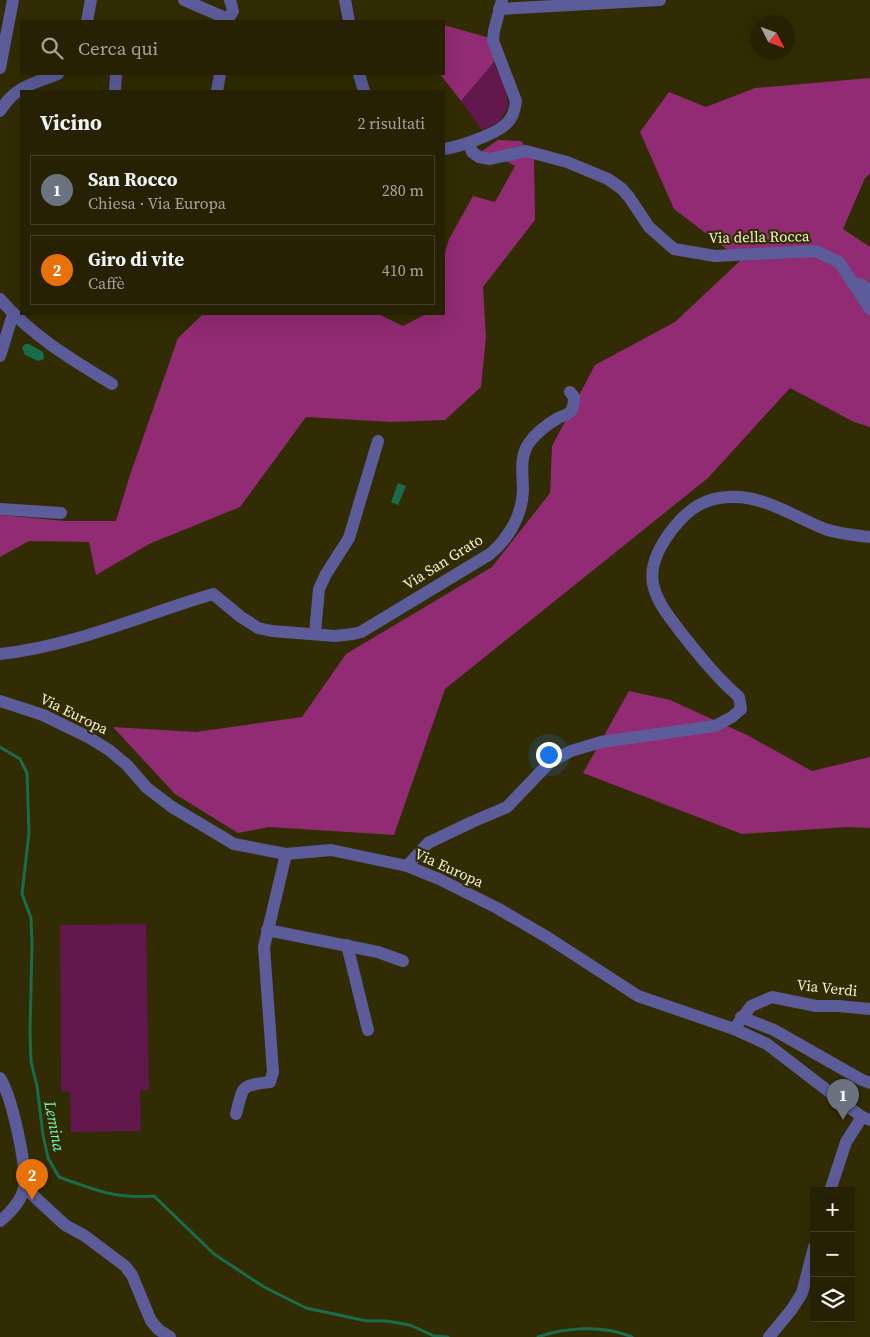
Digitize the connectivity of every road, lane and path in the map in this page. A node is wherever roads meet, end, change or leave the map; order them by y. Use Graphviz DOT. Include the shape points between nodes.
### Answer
graph roads {
  1 [pos="14,0"];
  2 [pos="91,0"];
  3 [pos="184,0"];
  4 [pos="230,0"];
  5 [pos="345,0"];
  6 [pos="660,0"];
  7 [pos="500,5"];
  8 [pos="87,20"];
  9 [pos="228,20"];
  10 [pos="349,20"];
  11 [pos="2,42"];
  12 [pos="0,68"];
  13 [pos="55,75"];
  14 [pos="116,75"];
  15 [pos="220,75"];
  16 [pos="358,75"];
  17 [pos="115,90"];
  18 [pos="217,90"];
  19 [pos="364,90"];
  20 [pos="1,105"];
  21 [pos="469,143"];
  22 [pos="445,149"];
  23 [pos="852,283"];
  24 [pos="870,291"];
  25 [pos="0,299"];
  26 [pos="870,309"];
  27 [pos="13,314"];
  28 [pos="0,356"];
  29 [pos="112,384"];
  30 [pos="570,392"];
  31 [pos="378,441"];
  32 [pos="0,509"];
  33 [pos="61,513"];
  34 [pos="870,537"];
  35 [pos="316,633"];
  36 [pos="0,654"];
  37 [pos="0,702"];
  38 [pos="286,854"];
  39 [pos="407,866"];
  40 [pos="267,930"];
  41 [pos="347,945"];
  42 [pos="403,961"];
  43 [pos="870,1009"];
  44 [pos="742,1017"];
  45 [pos="734,1029"];
  46 [pos="368,1030"];
  47 [pos="0,1078"];
  48 [pos="870,1082"];
  49 [pos="236,1114"];
  50 [pos="866,1119"];
  51 [pos="24,1186"];
  52 [pos="831,1187"];
  53 [pos="0,1221"];
  54 [pos="810,1263"];
  55 [pos="170,1337"];
  56 [pos="769,1337"];
  1 -- 11 [label="street"];
  2 -- 8 [label="street"];
  3 -- 9 [label="street"];
  4 -- 9 [label="street" via="233,11"];
  5 -- 10 [label="street"];
  6 -- 7 [label="street"];
  7 -- 21 [label="street" via="493,41 516,101 515,108 507,123"];
  11 -- 12 [label="street"];
  13 -- 20 [label="street" via="17,90"];
  14 -- 17 [label="street"];
  15 -- 18 [label="street"];
  16 -- 19 [label="street"];
  21 -- 22 [label="street"];
  21 -- 23 [label="street, Via della Rocca" via="472,152 479,157 526,151 608,178 629,197 649,227 674,249 715,256 816,251 839,262"];
  23 -- 24 [label="street" via="862,284"];
  23 -- 26 [label="street"];
  25 -- 27 [label="street"];
  27 -- 28 [label="street"];
  27 -- 29 [label="street" via="49,345"];
  30 -- 35 [label="street, Via San Grato" via="574,396 574,405 570,413 539,432 523,454 523,493 518,515 512,529 495,549 361,632 335,636"];
  31 -- 35 [label="street" via="349,538 319,589"];
  32 -- 33 [label="street"];
  34 -- 39 [label="street" via="828,530 754,498 705,500 682,518 665,538 654,561 652,583 659,603 704,662 739,697 741,708 715,726 601,742 571,751 550,762 507,807 428,843"];
  35 -- 36 [label="street, Via San Grato" via="258,628 213,594 78,638 32,650"];
  37 -- 38 [label="street, Via Europa" via="43,714 109,750 172,807 234,844"];
  38 -- 39 [label="street, Via Europa" via="331,850"];
  38 -- 40 [label="street"];
  39 -- 45 [label="street, Via Europa" via="497,908 638,996"];
  40 -- 41 [label="street"];
  40 -- 49 [label="street" via="264,967 273,1072 270,1082 248,1085 243,1090"];
  41 -- 42 [label="street"];
  41 -- 46 [label="street"];
  43 -- 44 [label="street, Via Verdi" via="816,1006 772,997 751,1006"];
  44 -- 45 [label="street, Via Verdi"];
  44 -- 48 [label="street" via="774,1030"];
  45 -- 50 [label="street, Via Europa" via="767,1044"];
  47 -- 51 [label="street" via="17,1126"];
  50 -- 52 [label="street" via="846,1142"];
  51 -- 53 [label="street" via="17,1204"];
  51 -- 55 [label="street" via="64,1225 92,1240 125,1266 151,1321"];
  54 -- 56 [label="street" via="802,1294"];
}
